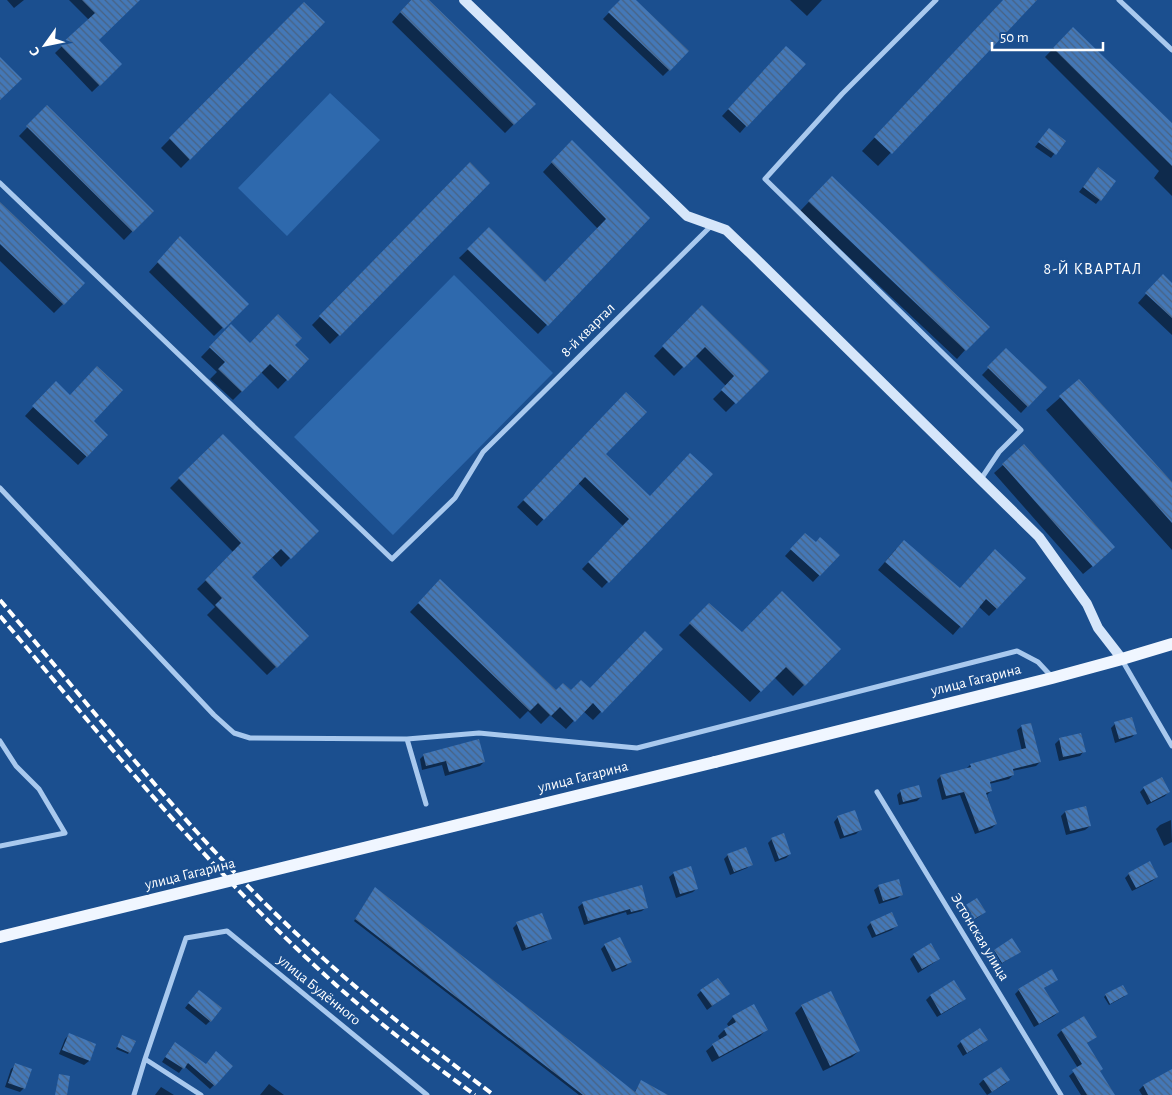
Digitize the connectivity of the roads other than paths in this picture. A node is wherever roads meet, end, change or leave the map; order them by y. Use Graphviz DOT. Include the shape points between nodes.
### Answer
graph roads {
  1 [pos="464,0"];
  2 [pos="936,0"];
  3 [pos="1119,0"];
  4 [pos="1172,50"];
  5 [pos="0,183"];
  6 [pos="712,225"];
  7 [pos="981,479"];
  8 [pos="0,488"];
  9 [pos="1172,644"];
  10 [pos="1122,659"];
  11 [pos="1052,678"];
  12 [pos="407,739"];
  13 [pos="0,741"];
  14 [pos="1172,746"];
  15 [pos="877,792"];
  16 [pos="426,804"];
  17 [pos="0,846"];
  18 [pos="0,937"];
  19 [pos="145,1059"];
  20 [pos="134,1095"];
  21 [pos="201,1095"];
  22 [pos="427,1095"];
  23 [pos="1061,1095"];
  1 -- 6 [label="street" via="687,216"];
  2 -- 7 [label="street" via="842,94 765,179 1021,430 999,452"];
  3 -- 4 [label="street"];
  5 -- 6 [label="street, 8-й квартал" via="392,559 455,498 483,452"];
  6 -- 7 [label="street" via="726,230 750,252"];
  7 -- 10 [label="street" via="1040,537 1087,604 1098,628"];
  8 -- 12 [label="street" via="234,733 250,738"];
  9 -- 10 [label="main road, улица Гагарина"];
  10 -- 11 [label="main road, улица Гагарина"];
  10 -- 14 [label="street"];
  11 -- 12 [label="street" via="1038,662 1016,651 637,748 479,733"];
  11 -- 18 [label="main road, улица Гагарина, bridge"];
  12 -- 16 [label="street"];
  13 -- 17 [label="street" via="16,766 39,789 65,833"];
  15 -- 23 [label="street, Эстонская улица"];
  19 -- 20 [label="street"];
  19 -- 21 [label="street"];
  19 -- 22 [label="street, улица Будённого" via="186,938 227,931"];
}
